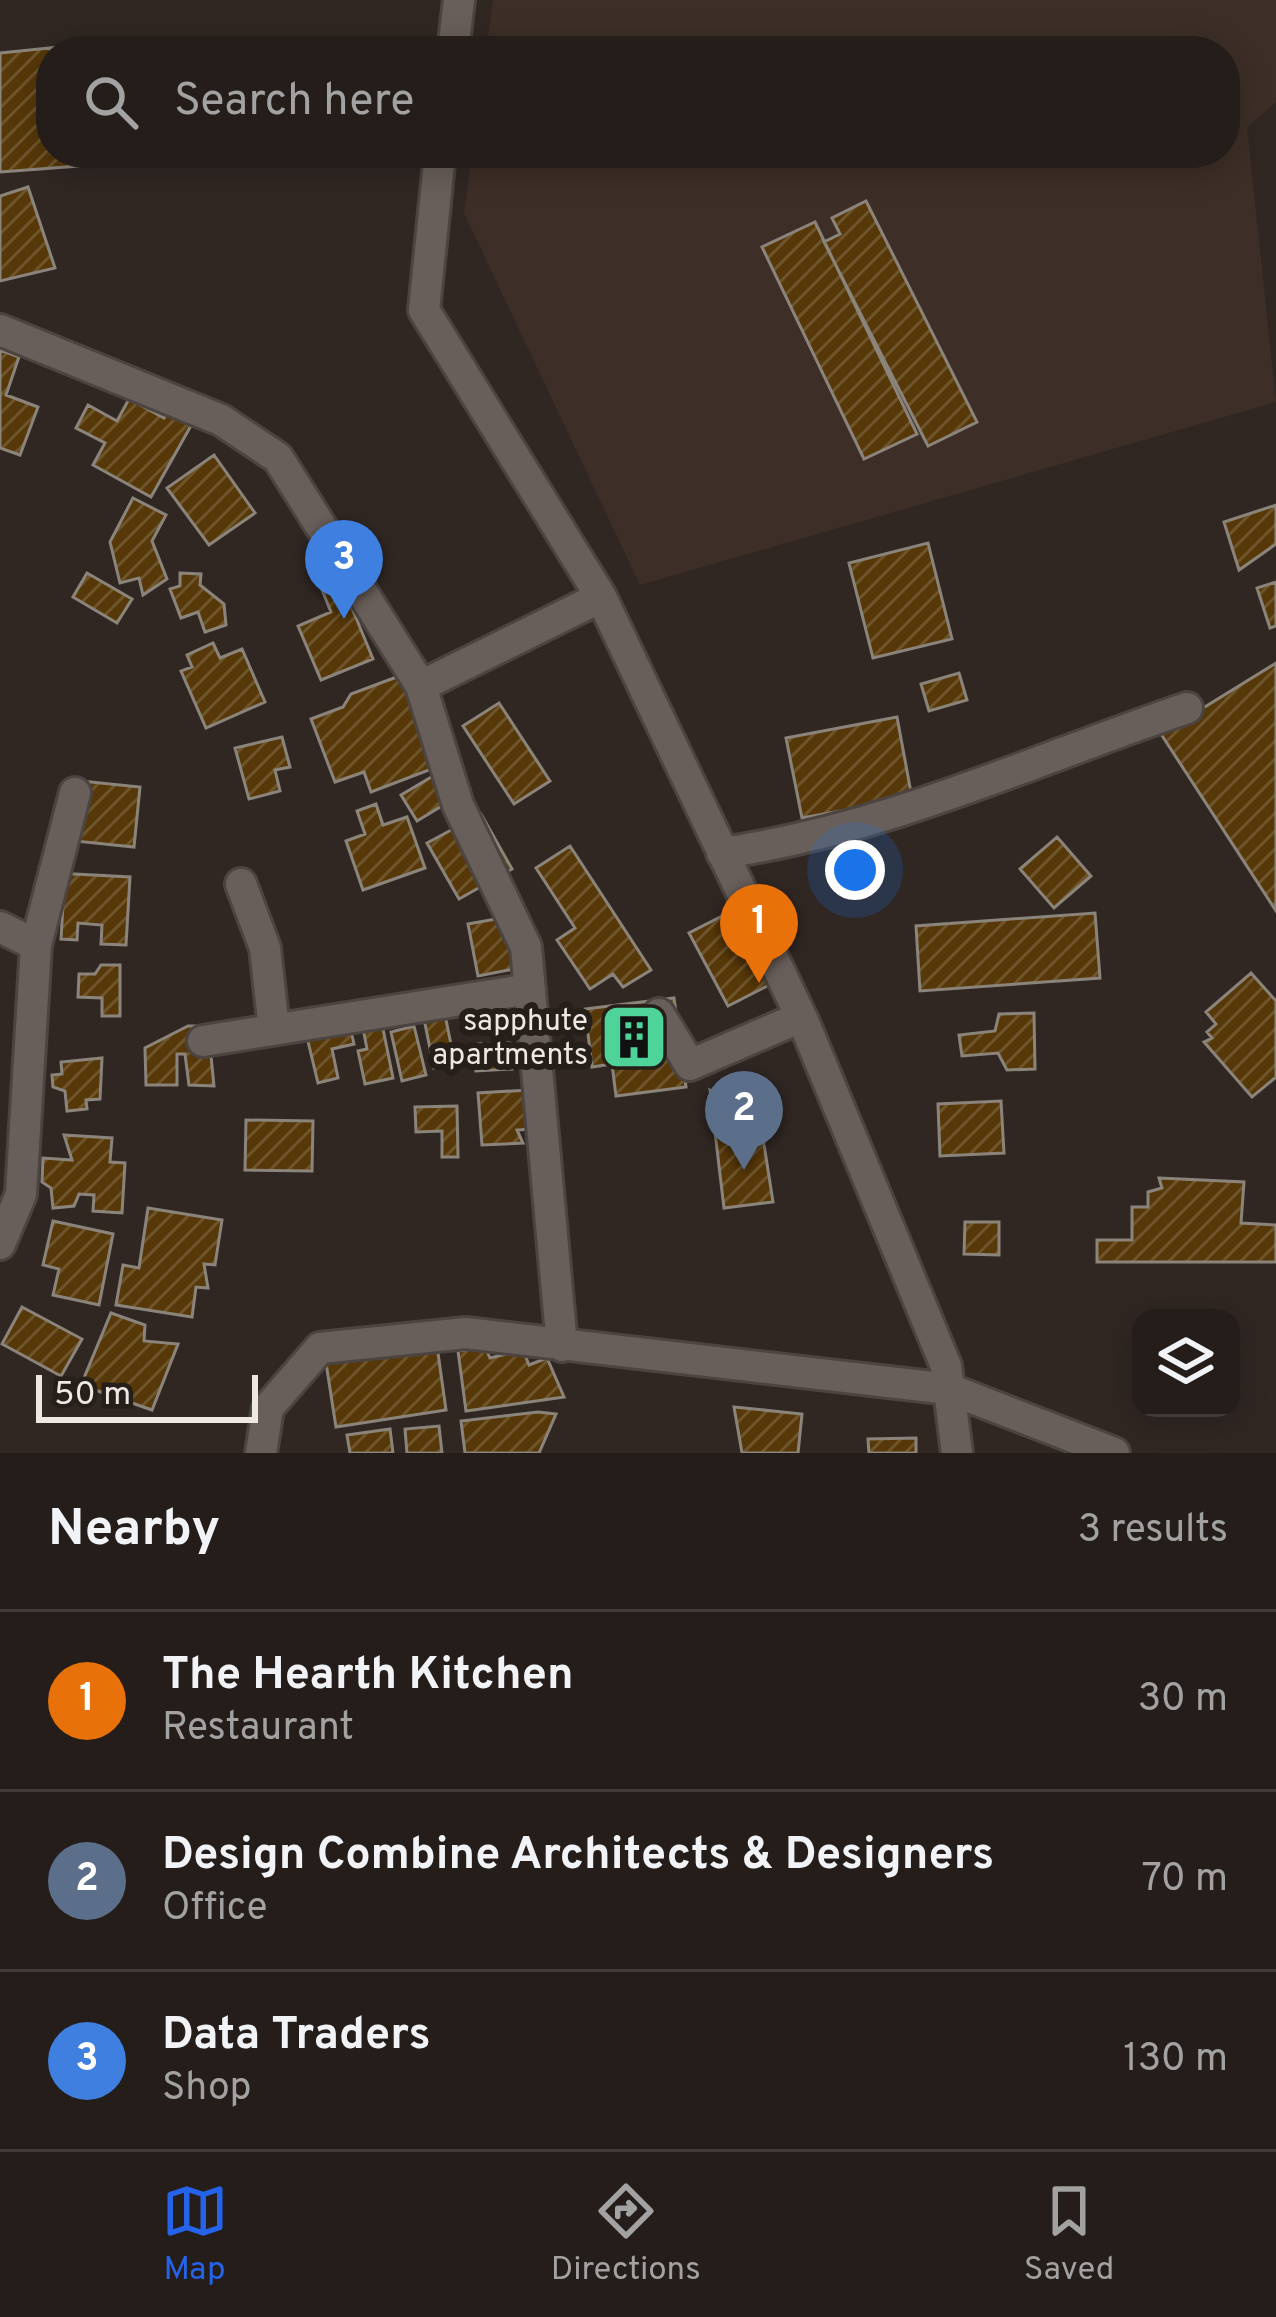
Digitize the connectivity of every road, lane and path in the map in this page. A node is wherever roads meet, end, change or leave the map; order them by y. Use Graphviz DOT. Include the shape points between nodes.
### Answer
graph roads {
  1 [pos="459,0"];
  2 [pos="455,36"];
  3 [pos="438,168"];
  4 [pos="0,330"];
  5 [pos="601,597"];
  6 [pos="421,686"];
  7 [pos="1187,708"];
  8 [pos="75,793"];
  9 [pos="722,853"];
  10 [pos="241,884"];
  11 [pos="0,927"];
  12 [pos="36,945"];
  13 [pos="530,989"];
  14 [pos="659,1014"];
  15 [pos="801,1017"];
  16 [pos="274,1029"];
  17 [pos="203,1041"];
  18 [pos="10,1189"];
  19 [pos="0,1244"];
  20 [pos="562,1346"];
  21 [pos="949,1389"];
  22 [pos="261,1453"];
  23 [pos="957,1453"];
  24 [pos="1114,1453"];
  1 -- 2 [label="street"];
  3 -- 5 [label="street" via="424,310"];
  4 -- 6 [label="street" via="221,420 278,458"];
  5 -- 6 [label="street"];
  5 -- 9 [label="street"];
  6 -- 13 [label="street" via="458,805 526,947"];
  7 -- 9 [label="street" via="864,822"];
  8 -- 12 [label="street"];
  9 -- 15 [label="street"];
  10 -- 16 [label="street" via="265,948"];
  11 -- 12 [label="street"];
  12 -- 18 [label="street"];
  13 -- 16 [label="street"];
  13 -- 20 [label="street"];
  14 -- 15 [label="street" via="690,1065"];
  15 -- 21 [label="street"];
  16 -- 17 [label="street"];
  18 -- 19 [label="street"];
  20 -- 21 [label="street"];
  20 -- 22 [label="street" via="466,1334 320,1348 268,1408"];
  21 -- 23 [label="street"];
  21 -- 24 [label="street"];
}
